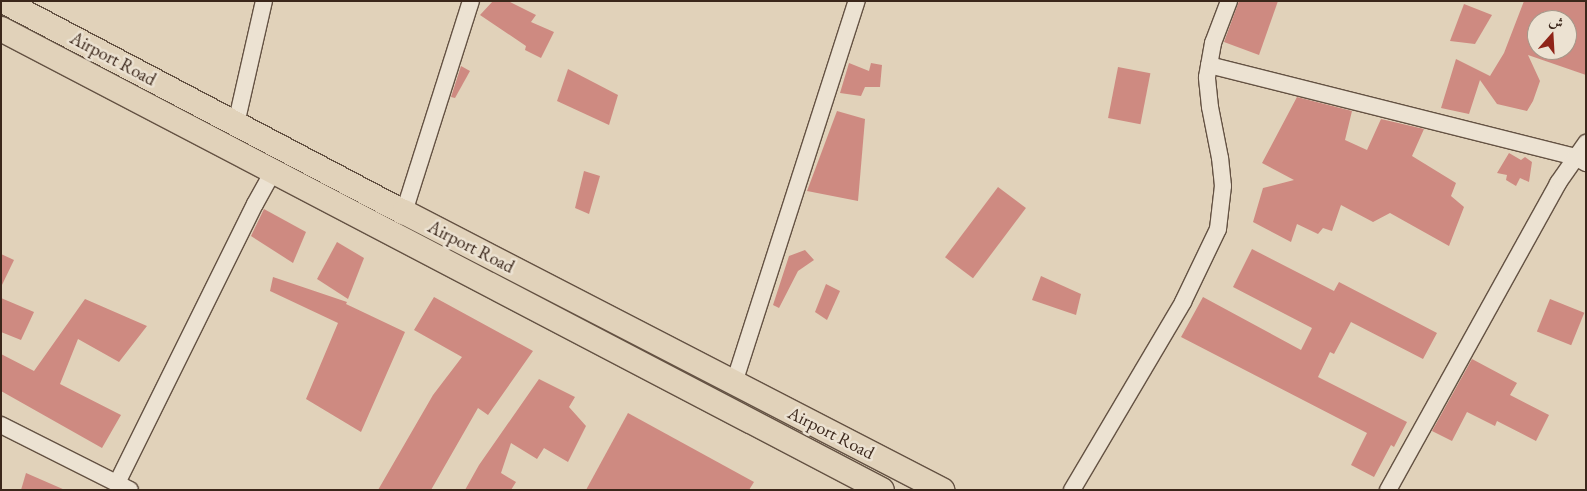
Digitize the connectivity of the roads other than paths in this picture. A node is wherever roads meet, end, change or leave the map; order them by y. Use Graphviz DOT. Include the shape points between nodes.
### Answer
graph roads {
  1 [pos="264,1"];
  2 [pos="471,1"];
  3 [pos="857,1"];
  4 [pos="1229,1"];
  5 [pos="7,2"];
  6 [pos="1,29"];
  7 [pos="1209,65"];
  8 [pos="139,73"];
  9 [pos="130,97"];
  10 [pos="236,124"];
  11 [pos="1586,142"];
  12 [pos="1580,160"];
  13 [pos="273,172"];
  14 [pos="404,212"];
  15 [pos="734,383"];
  16 [pos="1,425"];
  17 [pos="123,486"];
  18 [pos="882,490"];
  19 [pos="942,490"];
  20 [pos="1072,490"];
  21 [pos="1388,490"];
  1 -- 10 [label="street"];
  2 -- 14 [label="street"];
  3 -- 15 [label="street"];
  4 -- 7 [label="street" via="1213,43"];
  5 -- 8 [label="highway, Airport Road"];
  6 -- 9 [label="highway, Airport Road"];
  7 -- 12 [label="street"];
  7 -- 20 [label="street" via="1210,107 1223,186 1218,229 1183,302"];
  8 -- 9 [label="highway"];
  8 -- 10 [label="highway, Airport Road"];
  9 -- 13 [label="highway, Airport Road"];
  10 -- 14 [label="highway, Airport Road"];
  11 -- 12 [label="street"];
  12 -- 21 [label="street" via="1553,192"];
  13 -- 17 [label="street"];
  13 -- 18 [label="highway, Airport Road"];
  14 -- 15 [label="highway, Airport Road"];
  15 -- 19 [label="highway, Airport Road"];
  16 -- 17 [label="street"];
}
